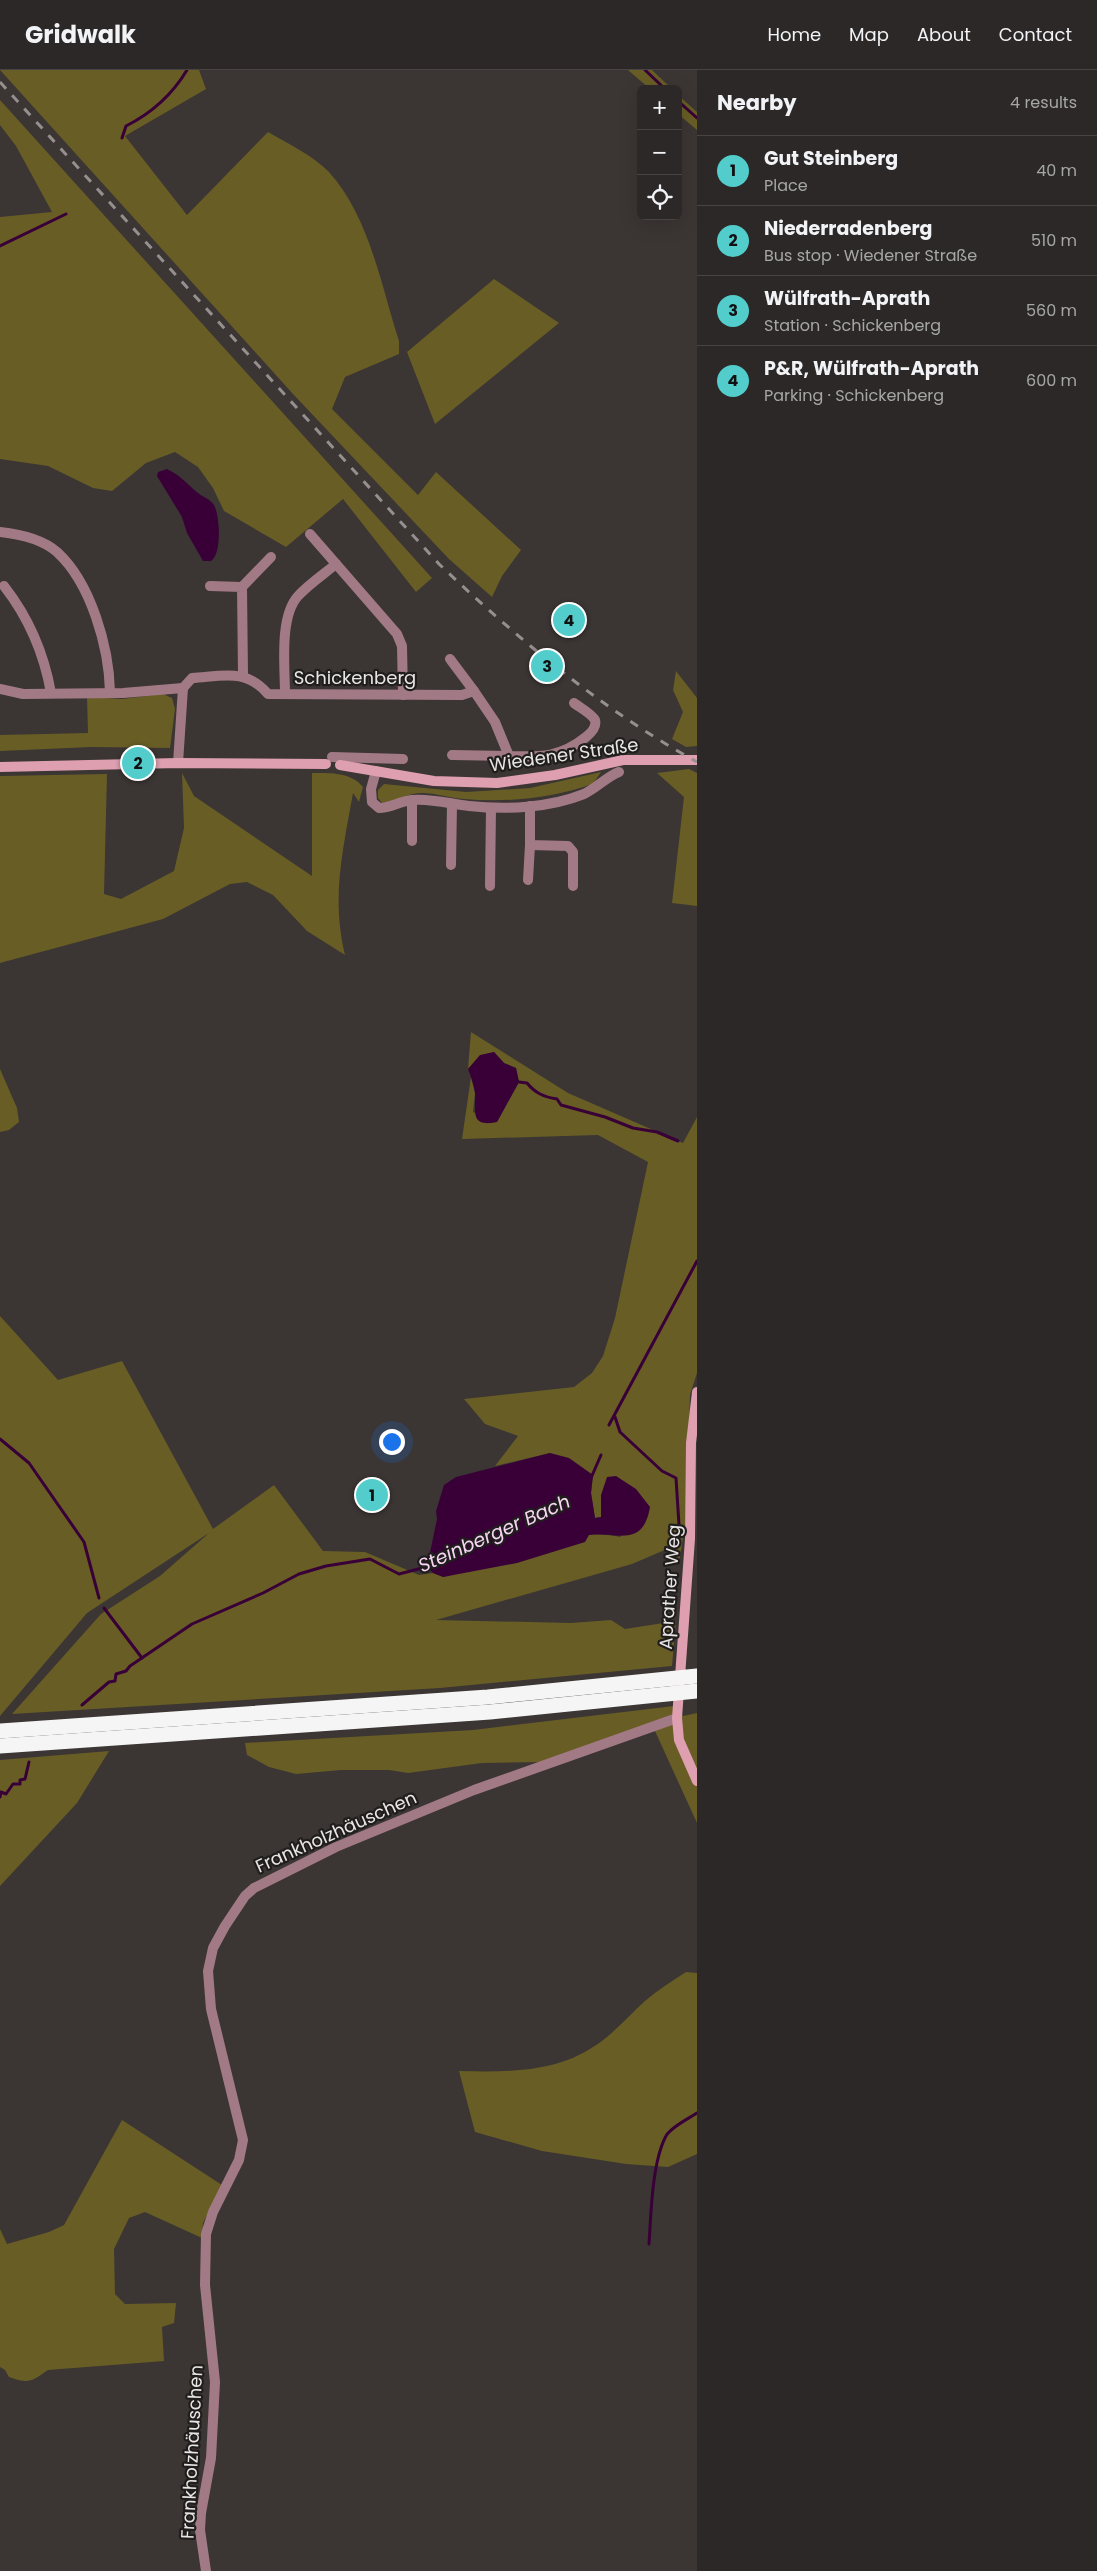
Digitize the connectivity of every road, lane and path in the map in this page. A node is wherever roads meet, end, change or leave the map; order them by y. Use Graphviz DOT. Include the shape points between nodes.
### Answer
graph roads {
  1 [pos="0,532"];
  2 [pos="310,534"];
  3 [pos="271,557"];
  4 [pos="336,564"];
  5 [pos="4,586"];
  6 [pos="210,586"];
  7 [pos="242,588"];
  8 [pos="450,659"];
  9 [pos="243,675"];
  10 [pos="0,688"];
  11 [pos="183,688"];
  12 [pos="474,691"];
  13 [pos="110,692"];
  14 [pos="51,693"];
  15 [pos="284,694"];
  16 [pos="403,694"];
  17 [pos="574,703"];
  18 [pos="452,755"];
  19 [pos="509,756"];
  20 [pos="403,759"];
  21 [pos="697,760"];
  22 [pos="329,761"];
  23 [pos="343,761"];
  24 [pos="178,763"];
  25 [pos="0,767"];
  26 [pos="376,771"];
  27 [pos="619,772"];
  28 [pos="412,800"];
  29 [pos="452,804"];
  30 [pos="530,806"];
  31 [pos="491,808"];
  32 [pos="412,842"];
  33 [pos="530,845"];
  34 [pos="451,865"];
  35 [pos="528,880"];
  36 [pos="490,886"];
  37 [pos="573,886"];
  38 [pos="697,1392"];
  39 [pos="697,1676"];
  40 [pos="697,1691"];
  41 [pos="577,1696"];
  42 [pos="677,1718"];
  43 [pos="0,1731"];
  44 [pos="0,1746"];
  45 [pos="697,1781"];
  46 [pos="206,2571"];
  1 -- 13 [label="street" via="39,542 56,551 71,567 98,623"];
  2 -- 4 [label="street"];
  3 -- 7 [label="street"];
  4 -- 15 [label="street" via="297,597 291,608 286,624"];
  4 -- 16 [label="street" via="397,634 402,646"];
  5 -- 14 [label="street" via="36,640"];
  6 -- 7 [label="street"];
  7 -- 9 [label="street"];
  8 -- 12 [label="street"];
  9 -- 11 [label="street" via="192,678"];
  9 -- 15 [label="street, Schickenberg" via="259,683 268,694"];
  10 -- 14 [label="street" via="23,694"];
  11 -- 13 [label="street"];
  11 -- 24 [label="street"];
  12 -- 16 [label="street, Schickenberg" via="462,695"];
  12 -- 19 [label="street" via="495,722"];
  13 -- 14 [label="street"];
  15 -- 16 [label="street, Schickenberg"];
  17 -- 19 [label="street" via="595,720 589,734 562,753 538,757"];
  18 -- 19 [label="street"];
  20 -- 23 [label="street"];
  21 -- 26 [label="main road, Wiedener Straße" via="622,760 546,777 497,783 434,782"];
  22 -- 23 [label="street"];
  22 -- 24 [label="main road"];
  23 -- 26 [label="main road, Wiedener Straße"];
  24 -- 25 [label="main road"];
  26 -- 28 [label="street, Wiedener Straße" via="371,789 372,802 379,808"];
  27 -- 30 [label="street, Wiedener Straße" via="584,794"];
  28 -- 29 [label="street, Wiedener Straße"];
  28 -- 32 [label="street"];
  29 -- 31 [label="street, Wiedener Straße"];
  29 -- 34 [label="street"];
  30 -- 31 [label="street, Wiedener Straße"];
  30 -- 33 [label="street"];
  31 -- 36 [label="street"];
  33 -- 35 [label="street"];
  33 -- 37 [label="street" via="568,846 574,852"];
  38 -- 42 [label="main road, Aprather Weg" via="691,1443 690,1539"];
  39 -- 41 [label="highway"];
  40 -- 41 [label="highway"];
  41 -- 43 [label="highway" via="478,1698"];
  41 -- 44 [label="highway" via="480,1713"];
  42 -- 45 [label="main road, Aprather Weg" via="678,1740"];
  42 -- 46 [label="street, Frankholzhäuschen" via="474,1790 336,1847 254,1888 225,1926 210,1959 208,1986 243,2140 239,2160 213,2212 206,2234 205,2285 215,2382 211,2458 200,2530"];
}
